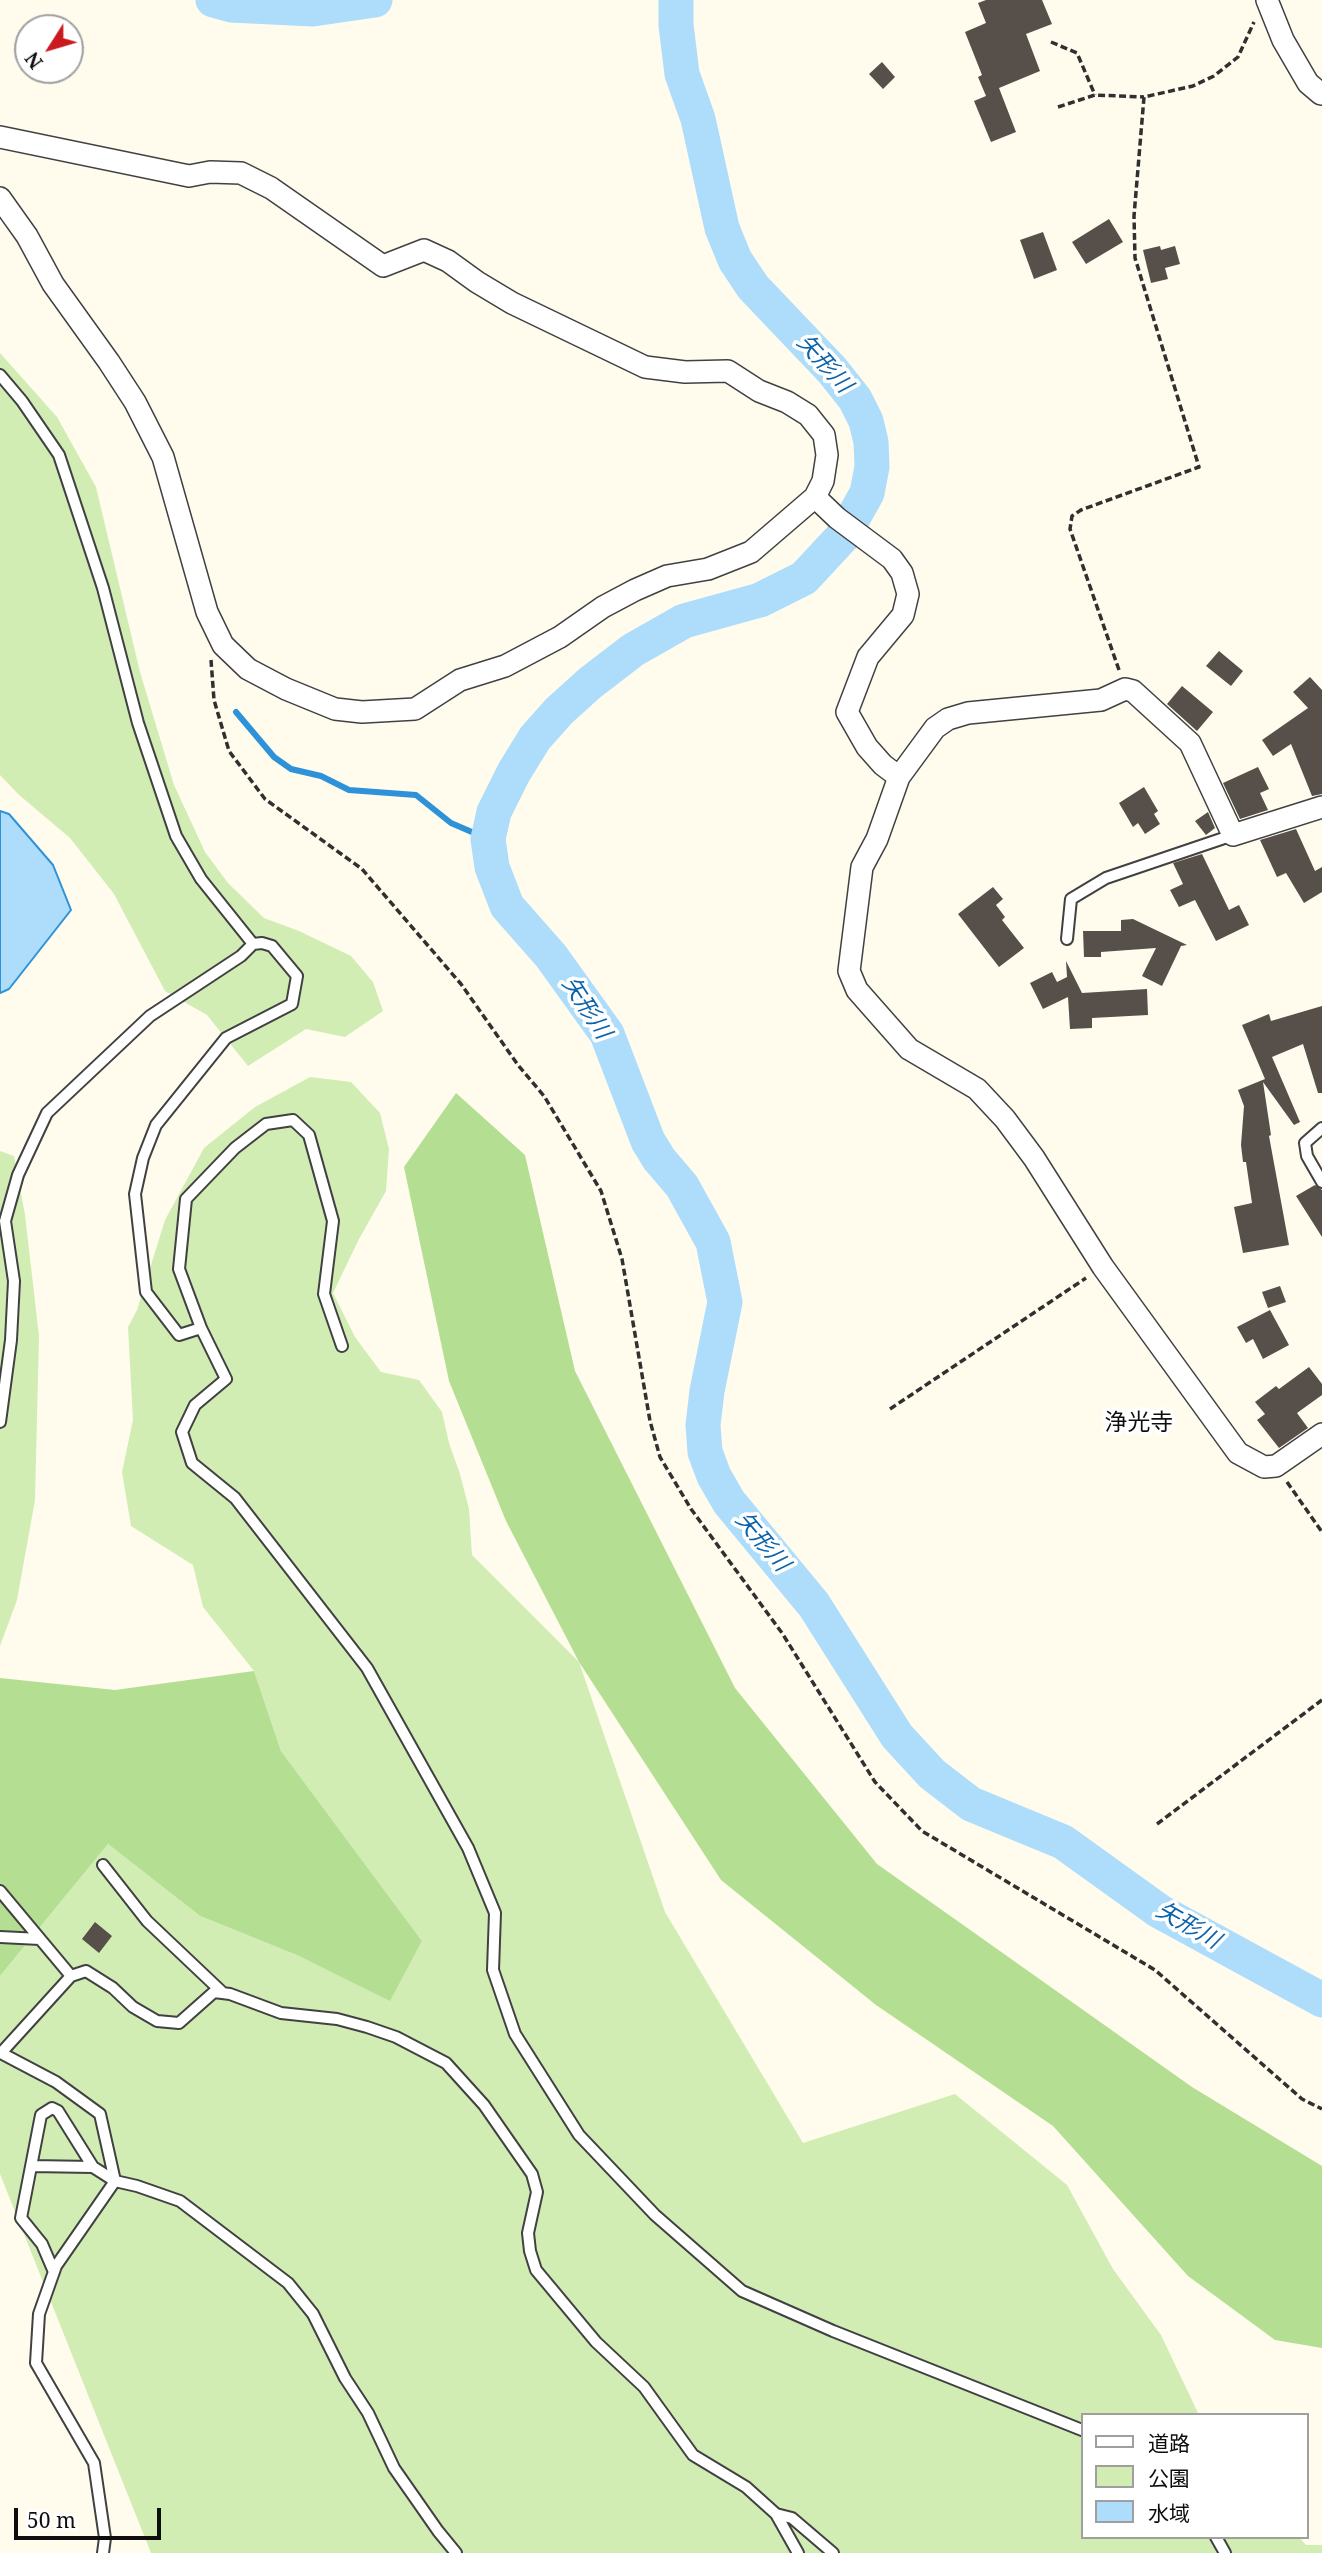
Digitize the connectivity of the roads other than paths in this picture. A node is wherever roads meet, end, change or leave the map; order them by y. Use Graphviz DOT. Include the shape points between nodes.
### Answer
graph roads {
  1 [pos="1267,1"];
  2 [pos="1322,71"];
  3 [pos="1322,95"];
  4 [pos="3,140"];
  5 [pos="0,198"];
  6 [pos="0,375"];
  7 [pos="815,497"];
  8 [pos="899,777"];
  9 [pos="1322,807"];
  10 [pos="1233,835"];
  11 [pos="1067,939"];
  12 [pos="253,944"];
  13 [pos="1322,1128"];
  14 [pos="1322,1182"];
  15 [pos="3,1219"];
  16 [pos="201,1328"];
  17 [pos="342,1346"];
  18 [pos="0,1422"];
  19 [pos="1322,1434"];
  20 [pos="103,1865"];
  21 [pos="0,1891"];
  22 [pos="0,1937"];
  23 [pos="40,1939"];
  24 [pos="71,1976"];
  25 [pos="223,1993"];
  26 [pos="0,2053"];
  27 [pos="31,2166"];
  28 [pos="93,2167"];
  29 [pos="115,2181"];
  30 [pos="54,2272"];
  31 [pos="1080,2429"];
  32 [pos="776,2514"];
  33 [pos="103,2553"];
  34 [pos="456,2553"];
  35 [pos="797,2553"];
  36 [pos="833,2553"];
  1 -- 3 [label="street" via="1308,83"];
  2 -- 3 [label="street"];
  4 -- 7 [label="street" via="189,176 241,173 271,188 383,266 424,250 512,303 645,367 728,371 808,415 824,435 827,455"];
  5 -- 7 [label="street" via="53,284 110,362 158,446 207,612 223,645 248,669 335,709 415,709 460,680 505,666 560,637 635,590 751,552"];
  6 -- 12 [label="lane" via="59,455 176,836 201,879"];
  7 -- 8 [label="street" via="892,559 902,573 908,594 904,615 868,657 847,712 867,747"];
  8 -- 10 [label="street" via="935,728 948,719 1101,700 1125,689 1133,691 1190,743"];
  8 -- 19 [label="street" via="862,867 849,971 857,990 909,1049 977,1089 1005,1119 1103,1267 1238,1452 1264,1467 1276,1466"];
  9 -- 10 [label="street"];
  10 -- 11 [label="lane" via="1106,878 1071,899"];
  12 -- 15 [label="lane" via="150,1016 47,1113"];
  12 -- 16 [label="lane" via="272,946 297,976 292,1004 226,1038 156,1125 135,1194 146,1292 179,1335"];
  13 -- 14 [label="lane" via="1305,1143"];
  15 -- 18 [label="lane" via="14,1281"];
  16 -- 17 [label="lane" via="179,1269 186,1199 235,1148 266,1124 293,1121 309,1135 333,1221 324,1294"];
  16 -- 31 [label="lane" via="226,1379 195,1405 182,1432 192,1463 235,1497 367,1668 468,1848 495,1913 493,1970 515,2034 579,2135 655,2215 742,2291"];
  20 -- 25 [label="lane" via="147,1921"];
  21 -- 23 [label="lane"];
  22 -- 23 [label="lane"];
  23 -- 24 [label="lane"];
  24 -- 25 [label="lane" via="86,1971 158,2021 179,2023 215,1992"];
  24 -- 26 [label="lane"];
  25 -- 32 [label="lane" via="281,2013 367,2027 446,2063 484,2105 533,2174 537,2192 528,2233 536,2270 596,2342 644,2387 693,2455 746,2487"];
  26 -- 29 [label="lane" via="56,2082 100,2115"];
  27 -- 28 [label="lane"];
  27 -- 28 [label="lane" via="41,2115 52,2108"];
  27 -- 30 [label="lane" via="21,2218 42,2244"];
  28 -- 29 [label="lane"];
  29 -- 30 [label="lane"];
  29 -- 34 [label="lane" via="180,2201 288,2283 313,2315 394,2468"];
  30 -- 33 [label="lane" via="39,2315 36,2363 94,2463"];
  32 -- 35 [label="lane"];
  32 -- 36 [label="lane" via="792,2518"];
}
